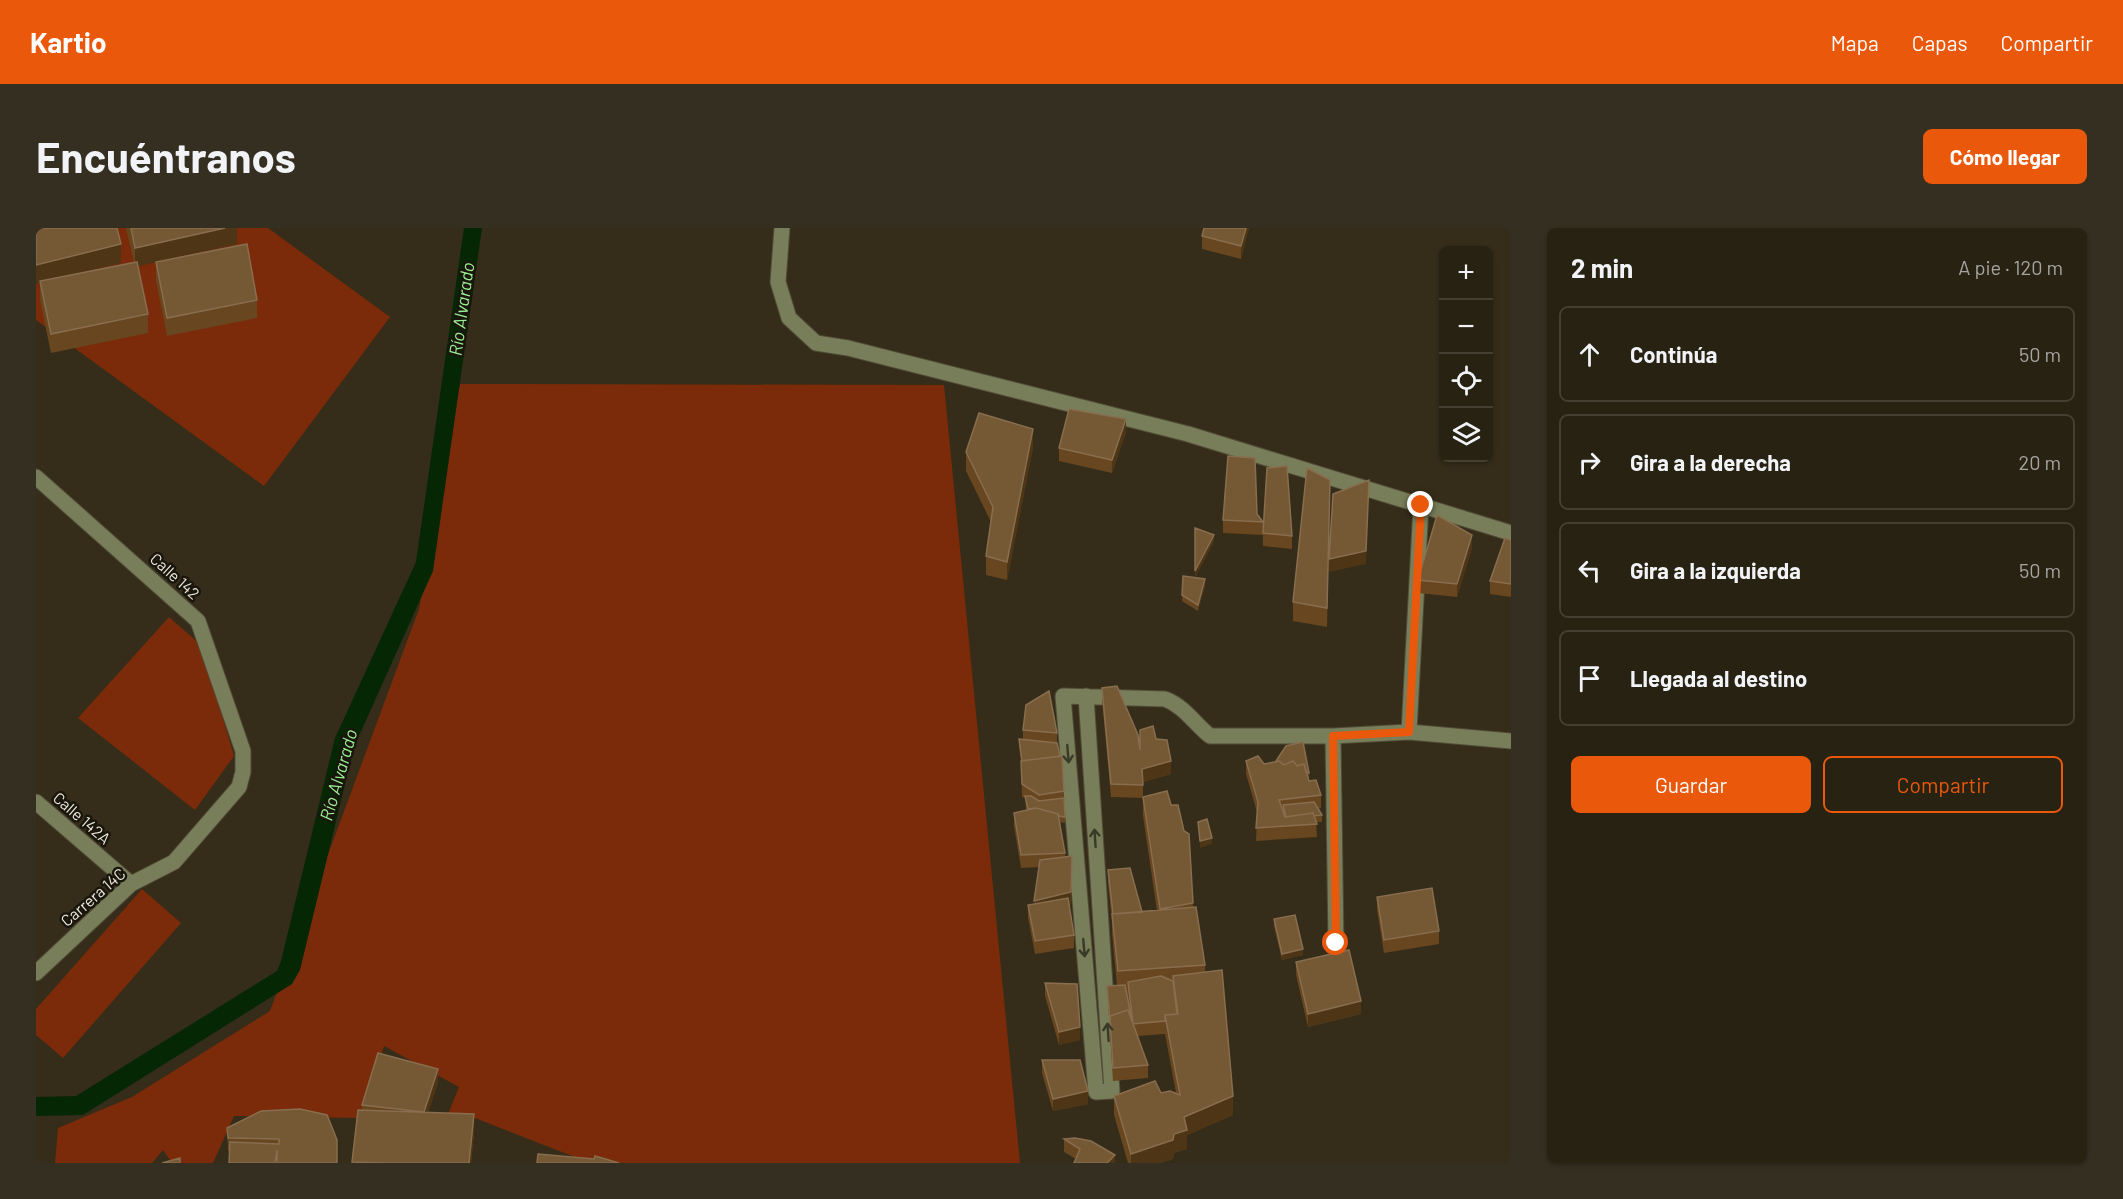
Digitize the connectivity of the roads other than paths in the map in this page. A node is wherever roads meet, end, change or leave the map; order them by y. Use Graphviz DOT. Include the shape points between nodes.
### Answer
graph roads {
  1 [pos="782,228"];
  2 [pos="36,477"];
  3 [pos="1421,505"];
  4 [pos="1511,533"];
  5 [pos="1086,696"];
  6 [pos="1409,732"];
  7 [pos="1333,736"];
  8 [pos="1511,741"];
  9 [pos="243,772"];
  10 [pos="36,802"];
  11 [pos="131,884"];
  12 [pos="1336,943"];
  13 [pos="36,974"];
  1 -- 3 [label="street" via="778,282 789,318 816,343 1188,434"];
  2 -- 9 [label="street, Calle 142" via="198,621 243,751"];
  3 -- 4 [label="street"];
  3 -- 6 [label="street"];
  5 -- 5 [label="street, one-way" via="1063,696 1096,1092 1112,1091"];
  5 -- 7 [label="street" via="1165,699 1176,703 1210,736"];
  6 -- 7 [label="street"];
  6 -- 8 [label="street"];
  7 -- 12 [label="street"];
  9 -- 11 [label="street, Carrera 14C" via="239,787 174,862"];
  10 -- 11 [label="street, Calle 142A"];
  11 -- 13 [label="street, Carrera 14C"];
}
